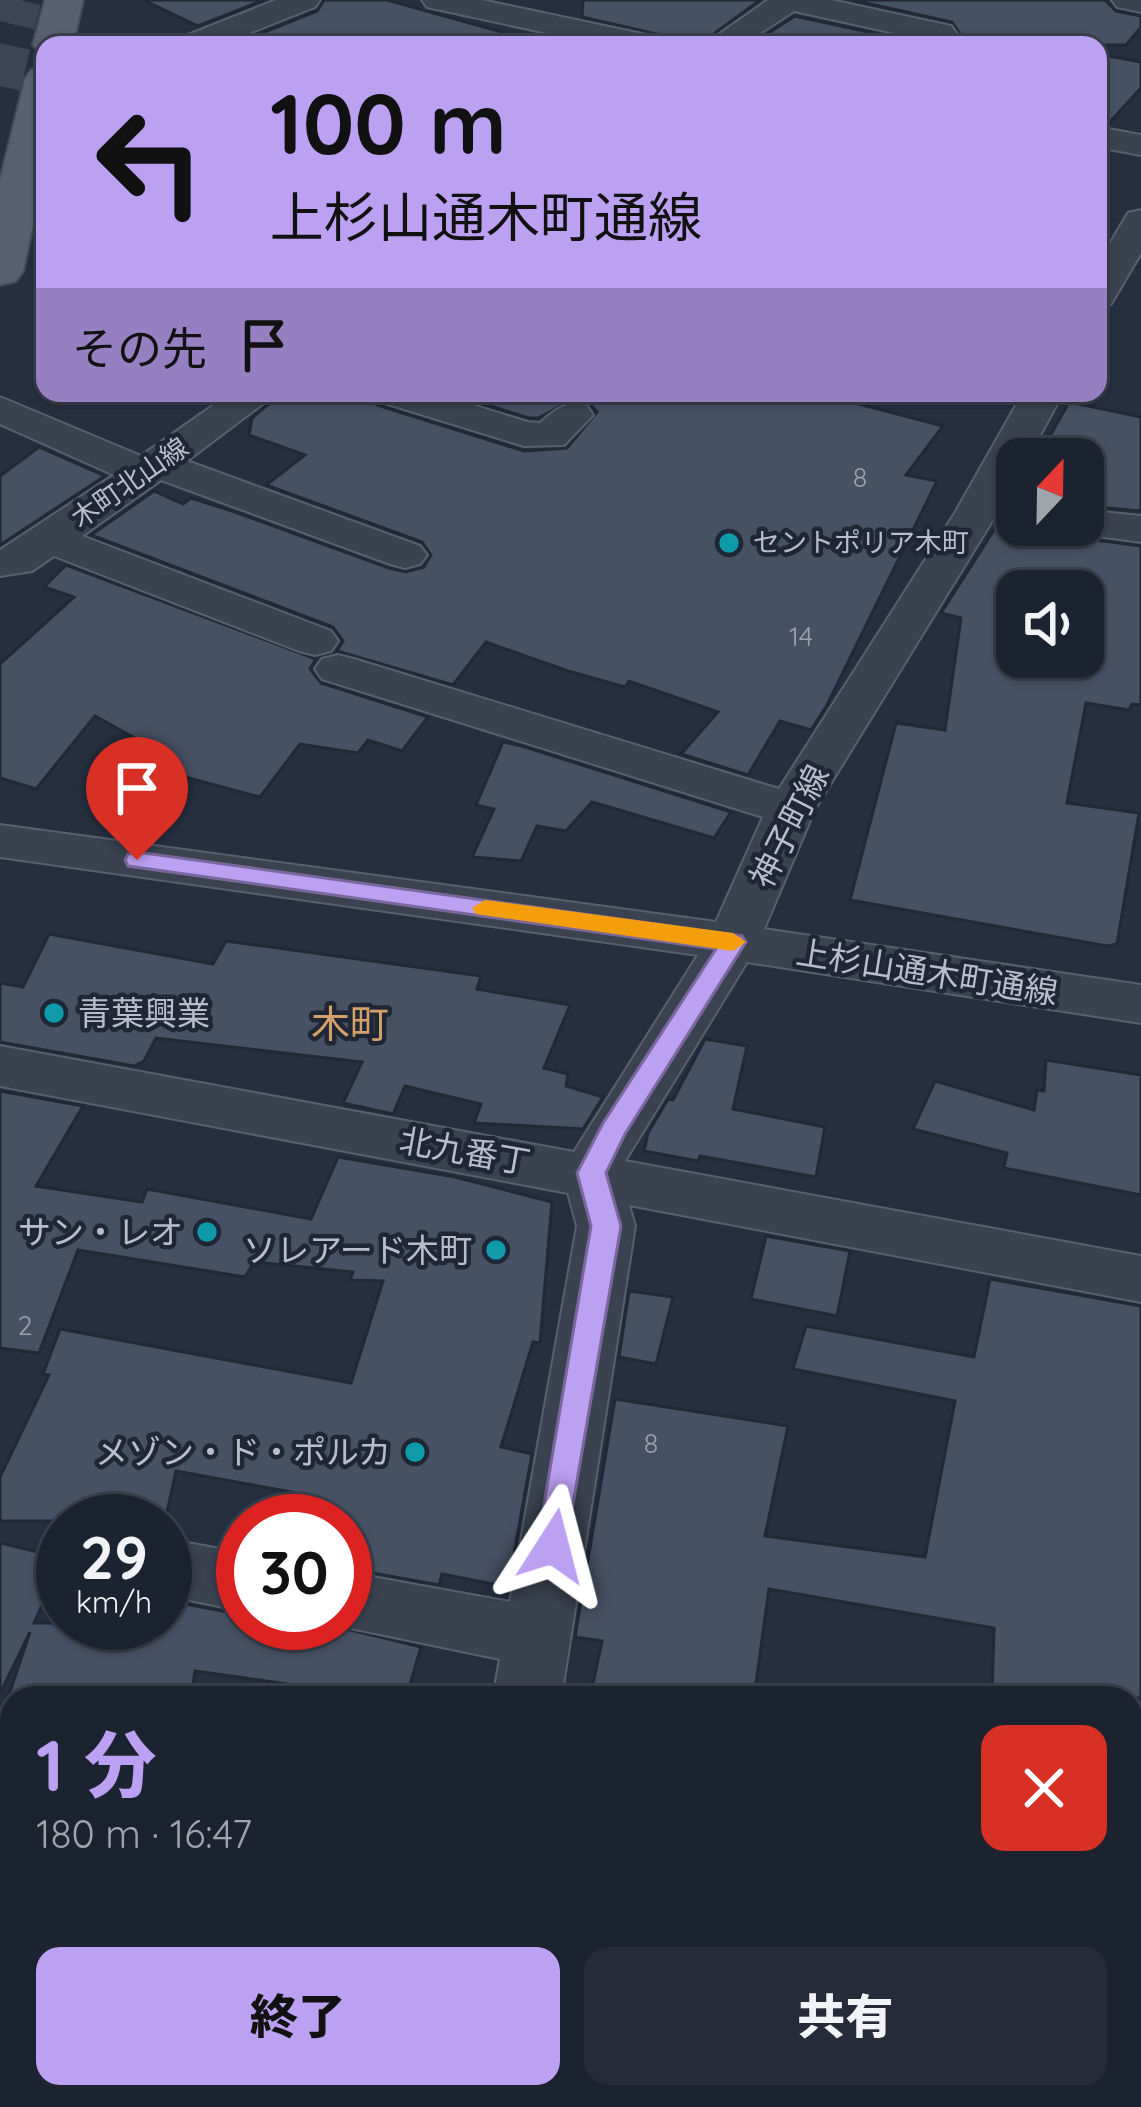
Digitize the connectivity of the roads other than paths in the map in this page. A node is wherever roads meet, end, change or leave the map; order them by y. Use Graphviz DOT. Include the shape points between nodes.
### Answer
graph roads {
  1 [pos="64,0"];
  2 [pos="304,0"];
  3 [pos="438,0"];
  4 [pos="789,0"];
  5 [pos="1128,0"];
  6 [pos="1141,3"];
  7 [pos="940,33"];
  8 [pos="55,36"];
  9 [pos="214,36"];
  10 [pos="605,36"];
  11 [pos="734,36"];
  12 [pos="36,121"];
  13 [pos="1107,138"];
  14 [pos="1141,145"];
  15 [pos="1141,220"];
  16 [pos="0,271"];
  17 [pos="1107,276"];
  18 [pos="1107,286"];
  19 [pos="1141,296"];
  20 [pos="244,402"];
  21 [pos="421,402"];
  22 [pos="1040,402"];
  23 [pos="0,409"];
  24 [pos="573,415"];
  25 [pos="1026,438"];
  26 [pos="151,468"];
  27 [pos="996,515"];
  28 [pos="1104,525"];
  29 [pos="1141,529"];
  30 [pos="50,538"];
  31 [pos="404,555"];
  32 [pos="0,563"];
  33 [pos="791,809"];
  34 [pos="0,841"];
  35 [pos="733,942"];
  36 [pos="1141,1004"];
  37 [pos="0,1066"];
  38 [pos="592,1173"];
  39 [pos="1141,1279"];
  40 [pos="372,1611"];
  41 [pos="532,1668"];
  1 -- 8 [label="main road"];
  2 -- 9 [label="street"];
  3 -- 10 [label="street"];
  4 -- 7 [label="street"];
  4 -- 11 [label="street"];
  5 -- 6 [label="street"];
  12 -- 16 [label="main road"];
  13 -- 14 [label="street"];
  15 -- 17 [label="street"];
  18 -- 19 [label="street"];
  20 -- 26 [label="street, 木町北山線"];
  21 -- 24 [label="street" via="524,434 550,436"];
  22 -- 25 [label="street, 神子町線"];
  23 -- 26 [label="street"];
  26 -- 30 [label="street, 木町北山線"];
  26 -- 31 [label="street"];
  27 -- 33 [label="street, 神子町線"];
  28 -- 29 [label="street"];
  30 -- 32 [label="street, 木町北山線" via="16,562"];
  30 -- 33 [label="street" via="327,655"];
  33 -- 35 [label="street, 神子町線"];
  34 -- 35 [label="street, 上杉山通木町通線"];
  35 -- 36 [label="street, 上杉山通木町通線"];
  35 -- 38 [label="street, 神子町線"];
  37 -- 38 [label="street, 北九番丁"];
  38 -- 39 [label="street, 北九番丁"];
  38 -- 41 [label="street" via="606,1226"];
  40 -- 41 [label="street"];
}
